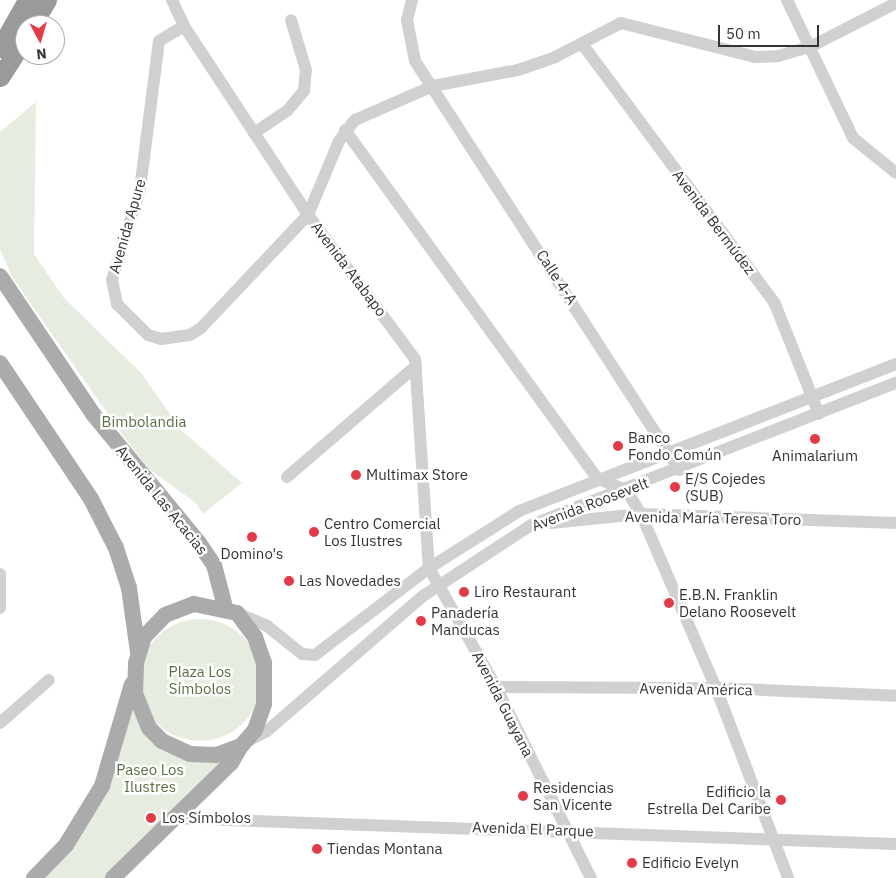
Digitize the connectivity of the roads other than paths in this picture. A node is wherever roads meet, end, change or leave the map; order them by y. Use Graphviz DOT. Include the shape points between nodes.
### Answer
graph roads {
  1 [pos="26,0"];
  2 [pos="47,0"];
  3 [pos="172,0"];
  4 [pos="412,0"];
  5 [pos="787,0"];
  6 [pos="896,3"];
  7 [pos="38,15"];
  8 [pos="291,20"];
  9 [pos="184,26"];
  10 [pos="582,45"];
  11 [pos="810,47"];
  12 [pos="0,48"];
  13 [pos="15,54"];
  14 [pos="0,77"];
  15 [pos="433,86"];
  16 [pos="345,130"];
  17 [pos="254,133"];
  18 [pos="896,173"];
  19 [pos="308,214"];
  20 [pos="0,276"];
  21 [pos="0,363"];
  22 [pos="896,364"];
  23 [pos="416,366"];
  24 [pos="896,384"];
  25 [pos="810,394"];
  26 [pos="820,414"];
  27 [pos="669,451"];
  28 [pos="680,470"];
  29 [pos="287,477"];
  30 [pos="597,478"];
  31 [pos="627,491"];
  32 [pos="641,514"];
  33 [pos="896,523"];
  34 [pos="531,526"];
  35 [pos="429,568"];
  36 [pos="0,574"];
  37 [pos="439,584"];
  38 [pos="0,608"];
  39 [pos="231,610"];
  40 [pos="138,652"];
  41 [pos="136,675"];
  42 [pos="49,680"];
  43 [pos="496,687"];
  44 [pos="716,688"];
  45 [pos="896,696"];
  46 [pos="0,723"];
  47 [pos="244,744"];
  48 [pos="171,818"];
  49 [pos="566,830"];
  50 [pos="772,839"];
  51 [pos="896,844"];
  52 [pos="34,878"];
  53 [pos="113,878"];
  54 [pos="591,878"];
  55 [pos="788,878"];
  1 -- 12 [label="highway"];
  2 -- 7 [label="highway"];
  3 -- 9 [label="street, Avenida Atabapo"];
  4 -- 15 [label="street, Calle 4-A" via="409,43"];
  5 -- 11 [label="street"];
  6 -- 11 [label="street"];
  8 -- 17 [label="street" via="306,70 304,91 287,111"];
  9 -- 17 [label="street, Avenida Atabapo"];
  9 -- 19 [label="street, Avenida Apure" via="159,41 140,189 112,280 117,304 148,335 174,340 190,335"];
  10 -- 11 [label="street" via="630,22 755,57"];
  10 -- 15 [label="street" via="518,70"];
  10 -- 25 [label="street, Avenida Bermúdez" via="775,304"];
  11 -- 18 [label="street" via="853,138"];
  13 -- 14 [label="highway"];
  15 -- 16 [label="street" via="354,120"];
  15 -- 27 [label="street, Calle 4-A"];
  16 -- 19 [label="street"];
  16 -- 30 [label="street"];
  17 -- 19 [label="street, Avenida Atabapo"];
  19 -- 23 [label="street, Avenida Atabapo" via="412,352"];
  20 -- 39 [label="main road, Avenida Las Acacias" via="93,414 200,543 214,565"];
  21 -- 40 [label="main road" via="91,499 116,548 128,588"];
  22 -- 25 [label="street, Avenida Roosevelt"];
  23 -- 29 [label="street"];
  23 -- 35 [label="street, Avenida Atabapo"];
  24 -- 26 [label="street, Avenida Roosevelt"];
  25 -- 26 [label="street, Avenida Bermúdez"];
  25 -- 27 [label="street, Avenida Roosevelt"];
  26 -- 28 [label="street, Avenida Roosevelt"];
  27 -- 28 [label="street, Calle 4-A"];
  27 -- 30 [label="street, Avenida Roosevelt"];
  28 -- 31 [label="street, Avenida Roosevelt"];
  30 -- 31 [label="street"];
  30 -- 35 [label="street, Avenida Roosevelt" via="518,511"];
  31 -- 32 [label="street"];
  31 -- 34 [label="street, Avenida Roosevelt"];
  32 -- 33 [label="street, Avenida María Teresa Toro"];
  32 -- 34 [label="street, Avenida María Teresa Toro"];
  32 -- 44 [label="street"];
  34 -- 37 [label="street, Avenida Roosevelt"];
  35 -- 37 [label="street, Avenida Guayana"];
  35 -- 39 [label="street, Avenida Roosevelt" via="315,655 302,654 267,626"];
  36 -- 38 [label="street"];
  37 -- 43 [label="street, Avenida Guayana"];
  37 -- 47 [label="street, Avenida Roosevelt" via="267,731"];
  39 -- 40 [label="main road" via="194,604 165,615 153,625"];
  39 -- 47 [label="main road" via="256,637 266,676 260,717"];
  40 -- 41 [label="main road"];
  41 -- 47 [label="main road" via="140,712 162,741 203,756"];
  41 -- 52 [label="main road" via="102,786 66,845"];
  42 -- 46 [label="street"];
  43 -- 44 [label="street, Avenida América"];
  43 -- 49 [label="street, Avenida Guayana"];
  44 -- 45 [label="street, Avenida América"];
  44 -- 50 [label="street"];
  47 -- 48 [label="main road" via="231,763"];
  48 -- 49 [label="street, Avenida El Parque"];
  48 -- 53 [label="main road"];
  49 -- 50 [label="street, Avenida El Parque"];
  49 -- 54 [label="street, Avenida Guayana"];
  50 -- 51 [label="street, Avenida El Parque"];
  50 -- 55 [label="street"];
}
